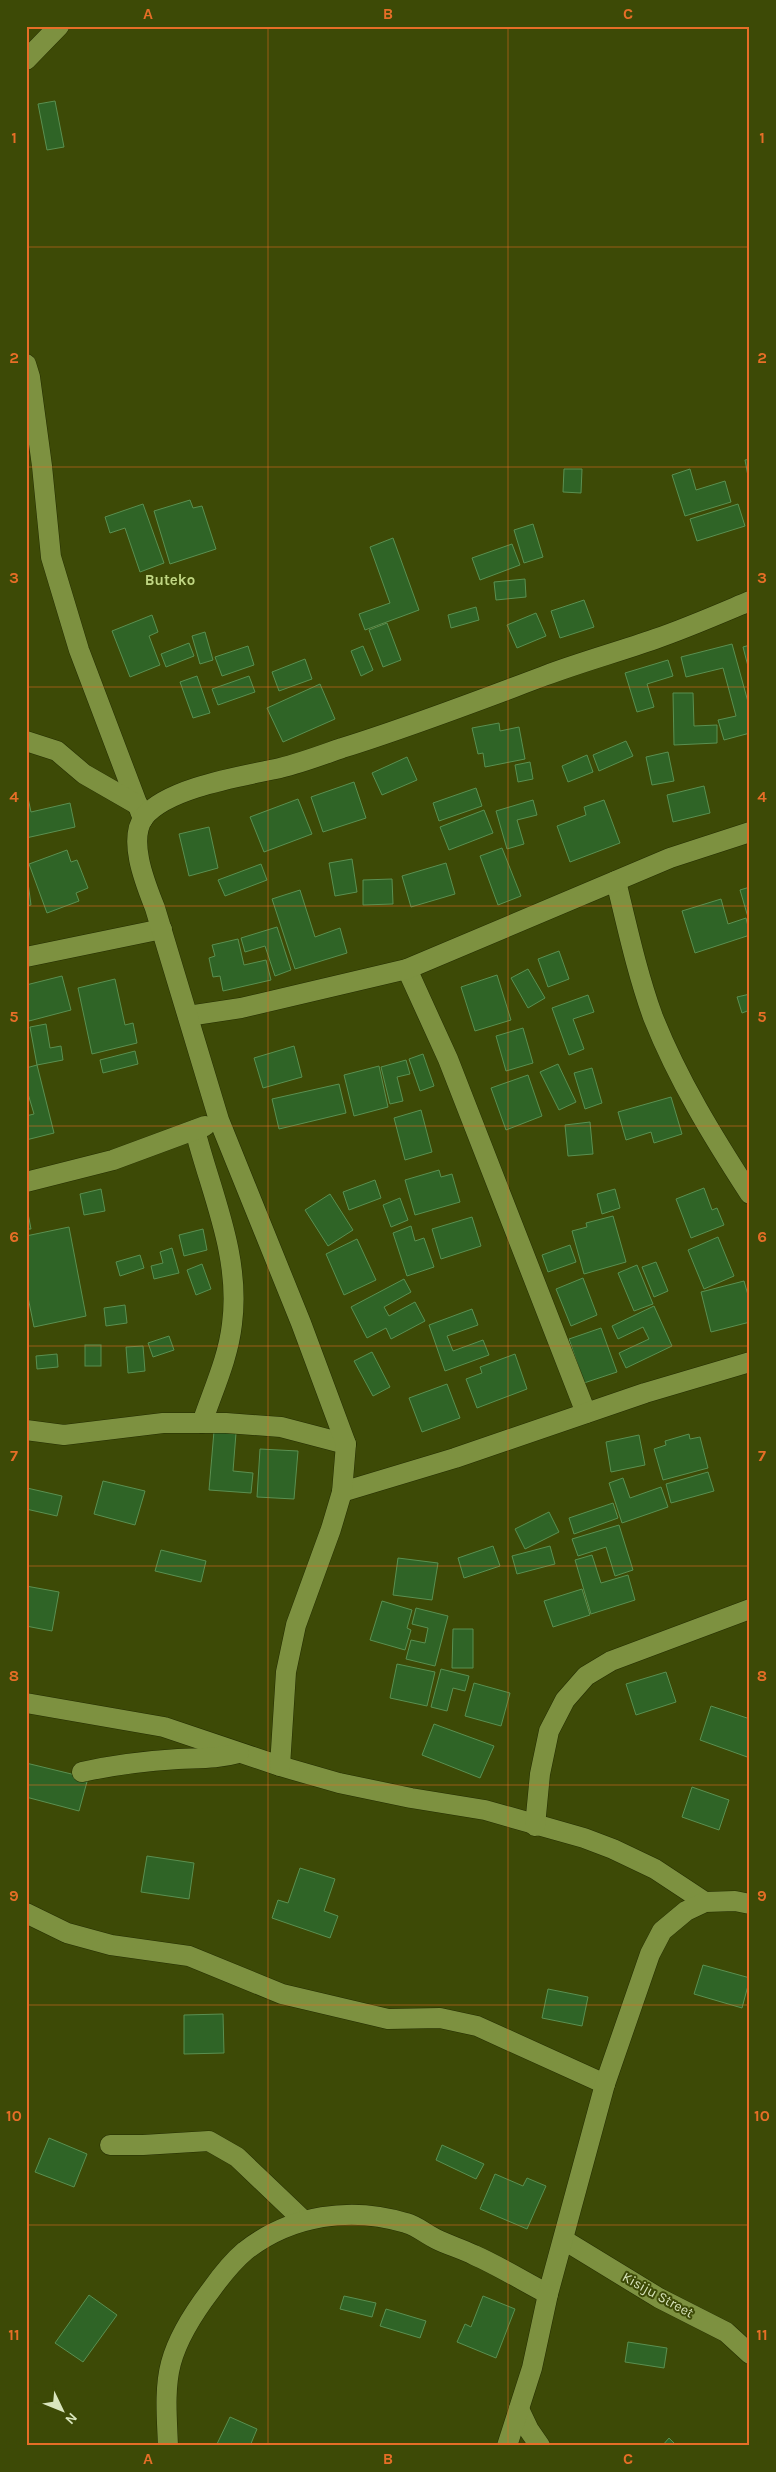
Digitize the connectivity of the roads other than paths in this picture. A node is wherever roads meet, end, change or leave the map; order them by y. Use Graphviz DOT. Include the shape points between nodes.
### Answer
graph roads {
  1 [pos="59,26"];
  2 [pos="26,60"];
  3 [pos="26,364"];
  4 [pos="750,601"];
  5 [pos="26,741"];
  6 [pos="140,812"];
  7 [pos="750,832"];
  8 [pos="616,880"];
  9 [pos="162,930"];
  10 [pos="26,957"];
  11 [pos="407,968"];
  12 [pos="188,1016"];
  13 [pos="220,1120"];
  14 [pos="194,1130"];
  15 [pos="26,1182"];
  16 [pos="750,1194"];
  17 [pos="750,1362"];
  18 [pos="586,1413"];
  19 [pos="202,1423"];
  20 [pos="26,1430"];
  21 [pos="346,1444"];
  22 [pos="342,1492"];
  23 [pos="750,1609"];
  24 [pos="26,1703"];
  25 [pos="239,1753"];
  26 [pos="280,1766"];
  27 [pos="82,1772"];
  28 [pos="535,1826"];
  29 [pos="705,1902"];
  30 [pos="750,1904"];
  31 [pos="26,1913"];
  32 [pos="605,2084"];
  33 [pos="110,2145"];
  34 [pos="303,2220"];
  35 [pos="564,2240"];
  36 [pos="548,2294"];
  37 [pos="750,2354"];
  38 [pos="519,2409"];
  39 [pos="168,2446"];
  40 [pos="507,2446"];
  41 [pos="540,2446"];
  1 -- 2 [label="street"];
  3 -- 6 [label="street" via="42,466 51,557 80,650"];
  4 -- 6 [label="street" via="657,638 546,675 422,722 282,767 232,777 175,796"];
  5 -- 6 [label="street" via="56,751"];
  6 -- 9 [label="street" via="138,848 142,876"];
  7 -- 8 [label="street" via="670,858"];
  8 -- 11 [label="street"];
  8 -- 16 [label="street" via="653,1016 680,1076 715,1140"];
  9 -- 10 [label="street"];
  9 -- 12 [label="street"];
  11 -- 12 [label="street" via="241,1008"];
  11 -- 18 [label="street" via="455,1077"];
  12 -- 13 [label="street"];
  13 -- 14 [label="street"];
  13 -- 21 [label="street"];
  14 -- 15 [label="street" via="113,1160"];
  14 -- 19 [label="street" via="224,1226 233,1322 221,1373"];
  17 -- 18 [label="street"];
  18 -- 22 [label="street"];
  19 -- 20 [label="street" via="163,1423 64,1435"];
  19 -- 21 [label="street" via="281,1427"];
  21 -- 22 [label="street"];
  22 -- 26 [label="street" via="296,1625 286,1672"];
  23 -- 28 [label="street" via="610,1661 586,1676 565,1700 549,1731 540,1774"];
  24 -- 25 [label="street" via="164,1727"];
  25 -- 26 [label="street"];
  25 -- 27 [label="street" via="224,1758 178,1759"];
  26 -- 28 [label="street" via="339,1783 485,1810"];
  28 -- 29 [label="street" via="613,1849 655,1869"];
  29 -- 30 [label="street" via="735,1900"];
  29 -- 32 [label="street" via="686,1910 662,1931 650,1954"];
  31 -- 32 [label="street" via="67,1933 111,1945 189,1956 282,1994 388,2019 440,2018 477,2026"];
  32 -- 35 [label="street"];
  33 -- 34 [label="street" via="209,2140 237,2157"];
  34 -- 36 [label="street" via="344,2214 408,2223"];
  34 -- 39 [label="street" via="273,2232 245,2251 228,2267 200,2305 171,2364 166,2405"];
  35 -- 36 [label="street"];
  35 -- 37 [label="street, Kisiju Street" via="659,2298 726,2332"];
  36 -- 38 [label="street" via="532,2368"];
  38 -- 40 [label="street"];
  38 -- 41 [label="street"];
}
